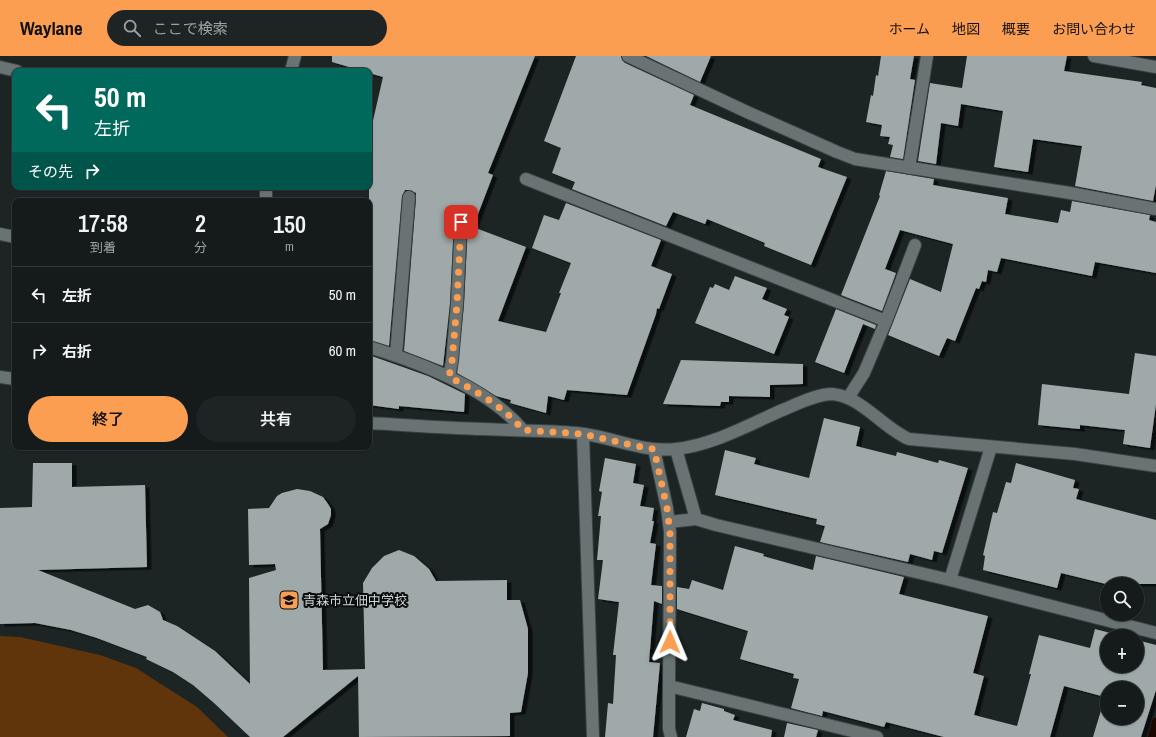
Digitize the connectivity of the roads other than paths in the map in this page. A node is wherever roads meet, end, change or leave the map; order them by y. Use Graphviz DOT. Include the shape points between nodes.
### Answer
graph roads {
  1 [pos="295,56"];
  2 [pos="628,56"];
  3 [pos="927,56"];
  4 [pos="1094,56"];
  5 [pos="0,67"];
  6 [pos="1156,67"];
  7 [pos="292,68"];
  8 [pos="12,70"];
  9 [pos="910,168"];
  10 [pos="526,179"];
  11 [pos="409,197"];
  12 [pos="1156,209"];
  13 [pos="461,222"];
  14 [pos="0,234"];
  15 [pos="12,236"];
  16 [pos="915,245"];
  17 [pos="886,321"];
  18 [pos="372,348"];
  19 [pos="396,355"];
  20 [pos="0,377"];
  21 [pos="449,377"];
  22 [pos="12,379"];
  23 [pos="848,398"];
  24 [pos="372,423"];
  25 [pos="523,430"];
  26 [pos="583,434"];
  27 [pos="991,447"];
  28 [pos="654,449"];
  29 [pos="676,449"];
  30 [pos="1156,466"];
  31 [pos="696,519"];
  32 [pos="669,522"];
  33 [pos="950,580"];
  34 [pos="1156,633"];
  35 [pos="669,686"];
  36 [pos="594,737"];
  37 [pos="671,737"];
  38 [pos="877,737"];
  1 -- 7 [label="street"];
  2 -- 9 [label="street" via="837,152 855,159"];
  3 -- 9 [label="street"];
  4 -- 6 [label="street"];
  5 -- 8 [label="street"];
  9 -- 12 [label="street"];
  10 -- 17 [label="street"];
  11 -- 19 [label="street"];
  13 -- 21 [label="street" via="457,304"];
  14 -- 15 [label="street"];
  16 -- 17 [label="street"];
  17 -- 23 [label="street" via="864,373"];
  18 -- 19 [label="street"];
  19 -- 21 [label="street"];
  20 -- 22 [label="street"];
  21 -- 25 [label="street" via="497,406 513,418"];
  23 -- 27 [label="street" via="899,435 909,439"];
  23 -- 29 [label="street" via="830,394 802,401 715,439"];
  24 -- 25 [label="street"];
  25 -- 26 [label="street"];
  26 -- 28 [label="street"];
  26 -- 36 [label="street"];
  27 -- 30 [label="street" via="1075,454"];
  27 -- 33 [label="street"];
  28 -- 29 [label="street"];
  28 -- 32 [label="street"];
  29 -- 31 [label="street"];
  31 -- 32 [label="street"];
  31 -- 33 [label="street"];
  32 -- 35 [label="street"];
  33 -- 34 [label="street"];
  35 -- 37 [label="street"];
  35 -- 38 [label="street"];
}
